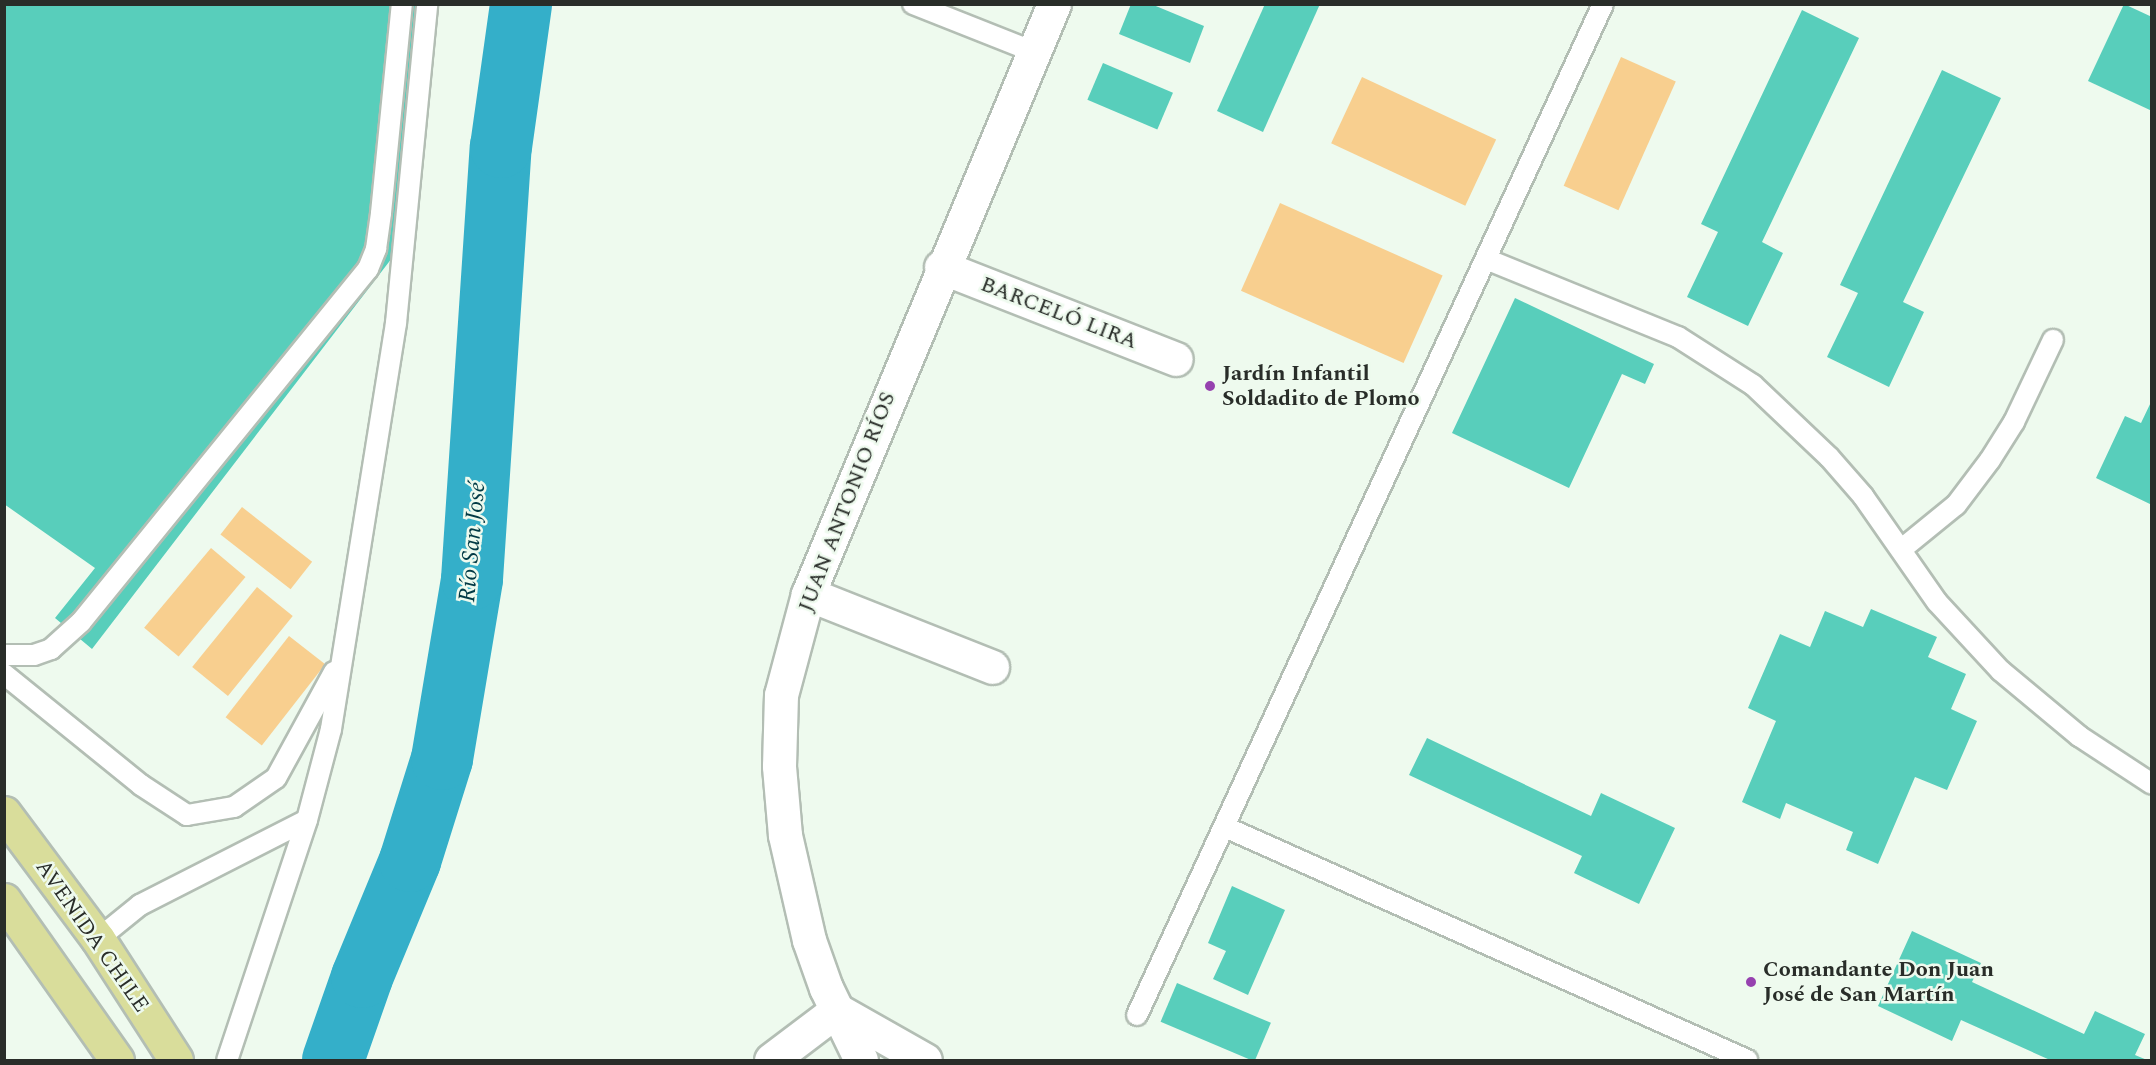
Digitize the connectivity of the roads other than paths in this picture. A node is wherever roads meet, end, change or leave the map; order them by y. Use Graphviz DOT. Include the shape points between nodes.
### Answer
graph roads {
  1 [pos="402,4"];
  2 [pos="427,4"];
  3 [pos="913,4"];
  4 [pos="1054,4"];
  5 [pos="1604,4"];
  6 [pos="1034,52"];
  7 [pos="1486,259"];
  8 [pos="941,267"];
  9 [pos="2053,340"];
  10 [pos="1176,359"];
  11 [pos="1903,548"];
  12 [pos="808,594"];
  13 [pos="4,655"];
  14 [pos="343,656"];
  15 [pos="992,667"];
  16 [pos="4,674"];
  17 [pos="2151,784"];
  18 [pos="4,813"];
  19 [pos="306,820"];
  20 [pos="1225,827"];
  21 [pos="4,900"];
  22 [pos="98,939"];
  23 [pos="837,1010"];
  24 [pos="1137,1015"];
  25 [pos="117,1060"];
  26 [pos="176,1060"];
  27 [pos="227,1060"];
  28 [pos="771,1060"];
  29 [pos="861,1060"];
  30 [pos="925,1060"];
  31 [pos="1747,1060"];
  1 -- 13 [label="lane" via="381,213 376,249 368,269 81,622 51,649 34,655"];
  2 -- 14 [label="lane" via="396,323"];
  3 -- 6 [label="lane"];
  4 -- 6 [label="main road, JUAN ANTONIO RÍOS"];
  5 -- 7 [label="lane"];
  6 -- 8 [label="main road, JUAN ANTONIO RÍOS"];
  7 -- 11 [label="lane" via="1639,319 1716,359 1773,401 1822,449"];
  7 -- 20 [label="lane"];
  8 -- 10 [label="main road, BARCELÓ LIRA"];
  8 -- 12 [label="main road, JUAN ANTONIO RÍOS"];
  9 -- 11 [label="lane" via="2014,422 1984,468 1956,505"];
  11 -- 17 [label="lane" via="1937,602 2001,671 2079,736"];
  12 -- 15 [label="main road"];
  12 -- 23 [label="main road, JUAN ANTONIO RÍOS" via="781,695 779,766 785,835 809,940"];
  14 -- 16 [label="lane" via="276,778 234,807 187,815 141,786"];
  14 -- 19 [label="lane" via="331,729"];
  18 -- 22 [label="main road, AVENIDA CHILE"];
  19 -- 22 [label="lane" via="140,905"];
  19 -- 27 [label="lane"];
  20 -- 24 [label="lane"];
  20 -- 31 [label="lane"];
  21 -- 25 [label="main road"];
  22 -- 26 [label="main road, AVENIDA CHILE"];
  23 -- 28 [label="main road"];
  23 -- 29 [label="main road, JUAN ANTONIO RÍOS"];
  23 -- 30 [label="main road"];
}
